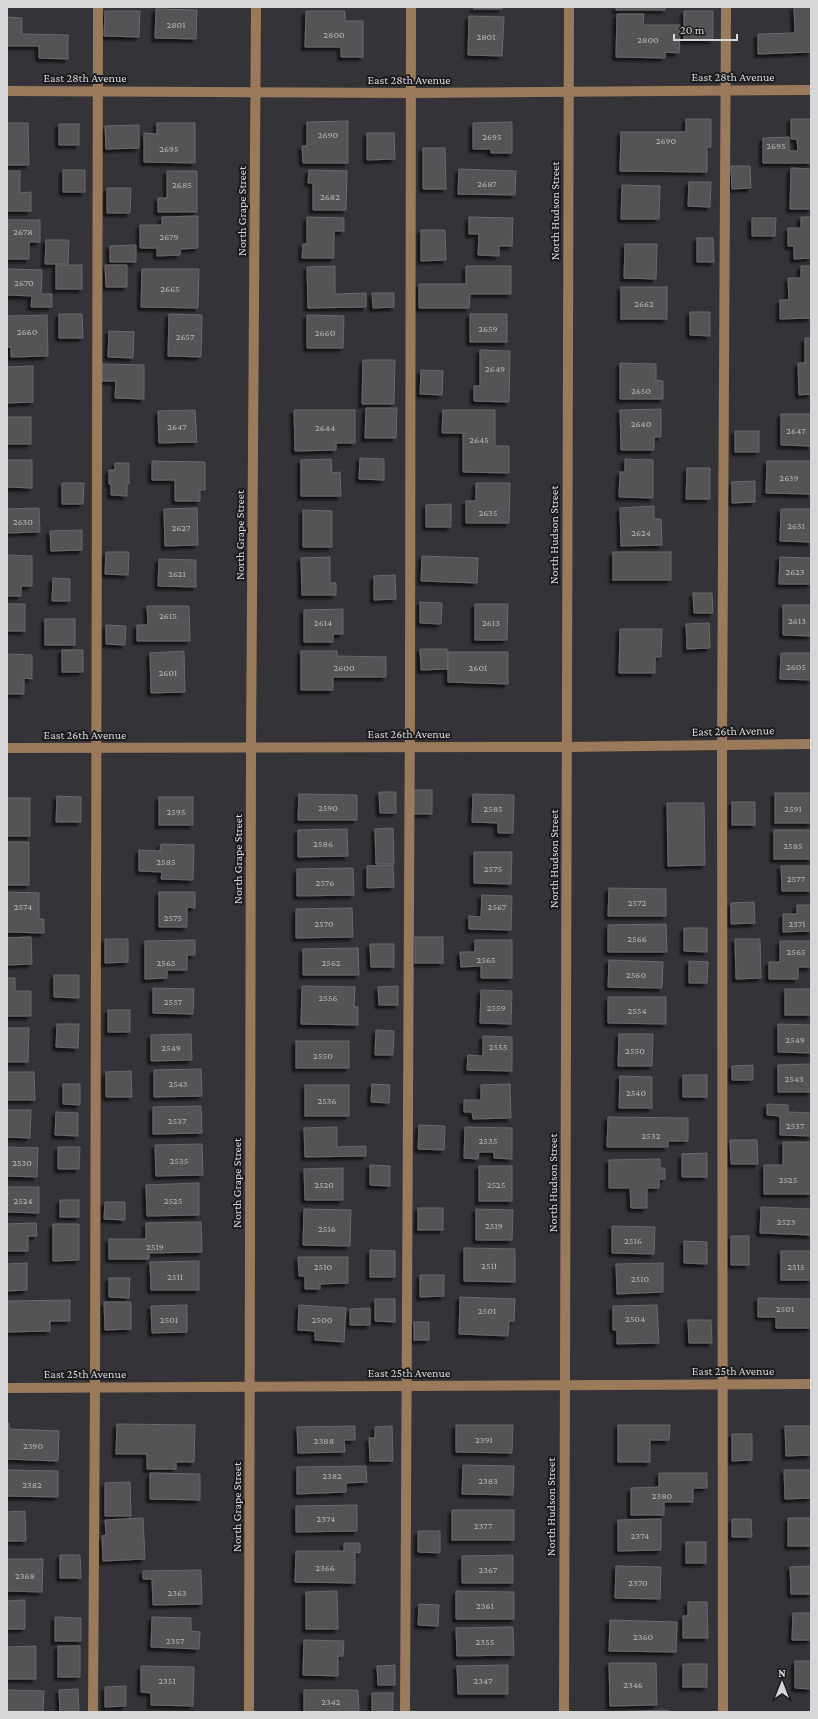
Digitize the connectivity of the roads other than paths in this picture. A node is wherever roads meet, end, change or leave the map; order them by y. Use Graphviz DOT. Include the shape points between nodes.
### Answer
graph roads {
  1 [pos="98,7"];
  2 [pos="256,7"];
  3 [pos="411,7"];
  4 [pos="568,7"];
  5 [pos="726,7"];
  6 [pos="726,90"];
  7 [pos="811,90"];
  8 [pos="7,91"];
  9 [pos="97,91"];
  10 [pos="256,92"];
  11 [pos="568,92"];
  12 [pos="410,93"];
  13 [pos="722,744"];
  14 [pos="811,744"];
  15 [pos="251,747"];
  16 [pos="409,747"];
  17 [pos="567,747"];
  18 [pos="7,748"];
  19 [pos="96,748"];
  20 [pos="722,1384"];
  21 [pos="811,1384"];
  22 [pos="565,1385"];
  23 [pos="250,1386"];
  24 [pos="406,1386"];
  25 [pos="95,1387"];
  26 [pos="7,1388"];
  27 [pos="93,1712"];
  28 [pos="249,1712"];
  29 [pos="405,1712"];
  30 [pos="564,1712"];
  31 [pos="723,1712"];
  1 -- 9 [label="street"];
  2 -- 10 [label="street, North Grape Street"];
  3 -- 12 [label="street"];
  4 -- 11 [label="street, North Hudson Street"];
  5 -- 6 [label="street"];
  6 -- 7 [label="street, East 28th Avenue"];
  6 -- 11 [label="street, East 28th Avenue"];
  6 -- 13 [label="street"];
  8 -- 9 [label="street, East 28th Avenue"];
  9 -- 10 [label="street, East 28th Avenue"];
  9 -- 19 [label="street"];
  10 -- 12 [label="street, East 28th Avenue"];
  10 -- 15 [label="street, North Grape Street"];
  11 -- 12 [label="street, East 28th Avenue"];
  11 -- 17 [label="street, North Hudson Street"];
  12 -- 16 [label="street"];
  13 -- 14 [label="street, East 26th Avenue"];
  13 -- 17 [label="street, East 26th Avenue"];
  13 -- 20 [label="street"];
  15 -- 16 [label="street, East 26th Avenue"];
  15 -- 19 [label="street, East 26th Avenue"];
  15 -- 23 [label="street, North Grape Street"];
  16 -- 17 [label="street, East 26th Avenue"];
  16 -- 24 [label="street"];
  17 -- 22 [label="street, North Hudson Street"];
  18 -- 19 [label="street, East 26th Avenue"];
  19 -- 25 [label="street"];
  20 -- 21 [label="street, East 25th Avenue"];
  20 -- 22 [label="street, East 25th Avenue"];
  20 -- 31 [label="street"];
  22 -- 24 [label="street, East 25th Avenue"];
  22 -- 30 [label="street, North Hudson Street"];
  23 -- 24 [label="street, East 25th Avenue"];
  23 -- 25 [label="street, East 25th Avenue"];
  23 -- 28 [label="street, North Grape Street"];
  24 -- 29 [label="street"];
  25 -- 26 [label="street, East 25th Avenue"];
  25 -- 27 [label="street"];
}
